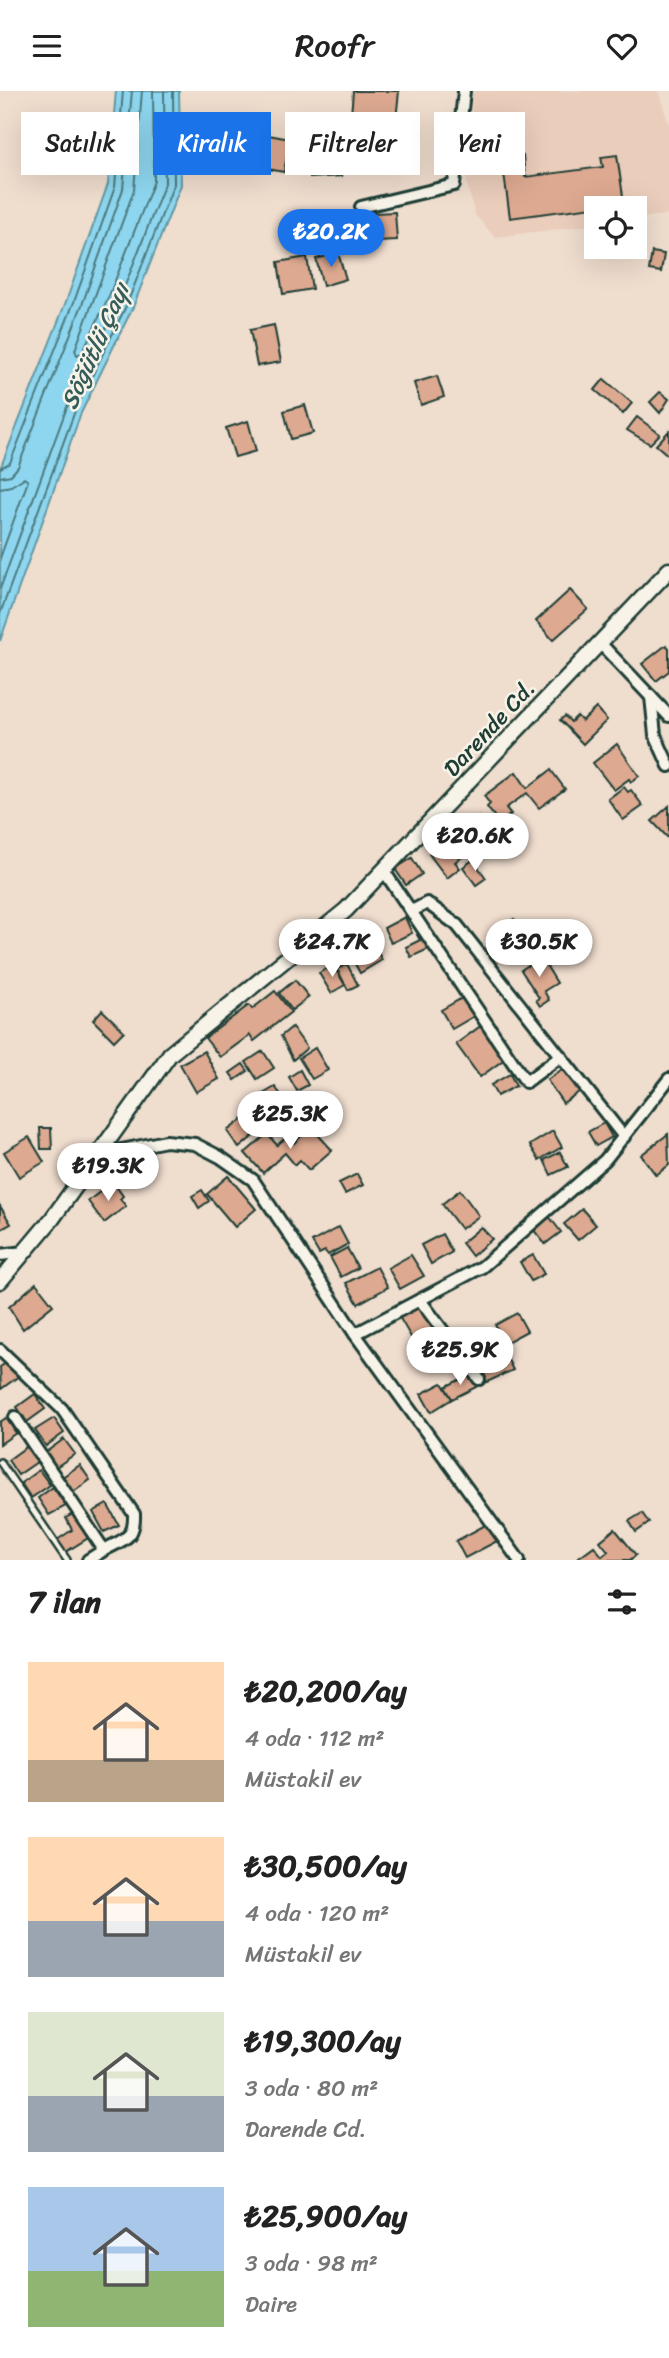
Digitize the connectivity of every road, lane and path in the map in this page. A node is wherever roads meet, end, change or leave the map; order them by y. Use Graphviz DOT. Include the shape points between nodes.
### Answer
graph roads {
  1 [pos="464,91"];
  2 [pos="361,207"];
  3 [pos="669,570"];
  4 [pos="600,643"];
  5 [pos="651,697"];
  6 [pos="669,716"];
  7 [pos="669,766"];
  8 [pos="384,871"];
  9 [pos="412,911"];
  10 [pos="561,1056"];
  11 [pos="669,1079"];
  12 [pos="624,1137"];
  13 [pos="97,1155"];
  14 [pos="24,1252"];
  15 [pos="0,1255"];
  16 [pos="0,1281"];
  17 [pos="420,1300"];
  18 [pos="355,1334"];
  19 [pos="0,1350"];
  20 [pos="479,1379"];
  21 [pos="15,1417"];
  22 [pos="0,1462"];
  23 [pos="104,1550"];
  24 [pos="67,1560"];
  25 [pos="88,1560"];
  26 [pos="519,1560"];
  1 -- 2 [label="street" via="454,185"];
  3 -- 4 [label="street, Darende Cd."];
  4 -- 5 [label="street"];
  4 -- 8 [label="street, Darende Cd."];
  5 -- 6 [label="street"];
  5 -- 7 [label="street" via="655,735"];
  8 -- 9 [label="street"];
  8 -- 13 [label="street, Darende Cd." via="346,910 170,1054"];
  9 -- 10 [label="street" via="427,903 457,925"];
  9 -- 10 [label="street" via="526,1082"];
  10 -- 12 [label="street"];
  11 -- 12 [label="street"];
  12 -- 17 [label="street" via="605,1160 482,1267"];
  13 -- 14 [label="street, Darende Cd."];
  13 -- 18 [label="street" via="166,1141 195,1144 220,1157 253,1180"];
  14 -- 15 [label="street"];
  14 -- 16 [label="street, Darende Cd."];
  17 -- 18 [label="street"];
  17 -- 20 [label="street"];
  18 -- 26 [label="street"];
  19 -- 23 [label="street" via="62,1409 134,1514 130,1537"];
  21 -- 23 [label="street"];
  22 -- 24 [label="lane"];
  23 -- 25 [label="street"];
}
